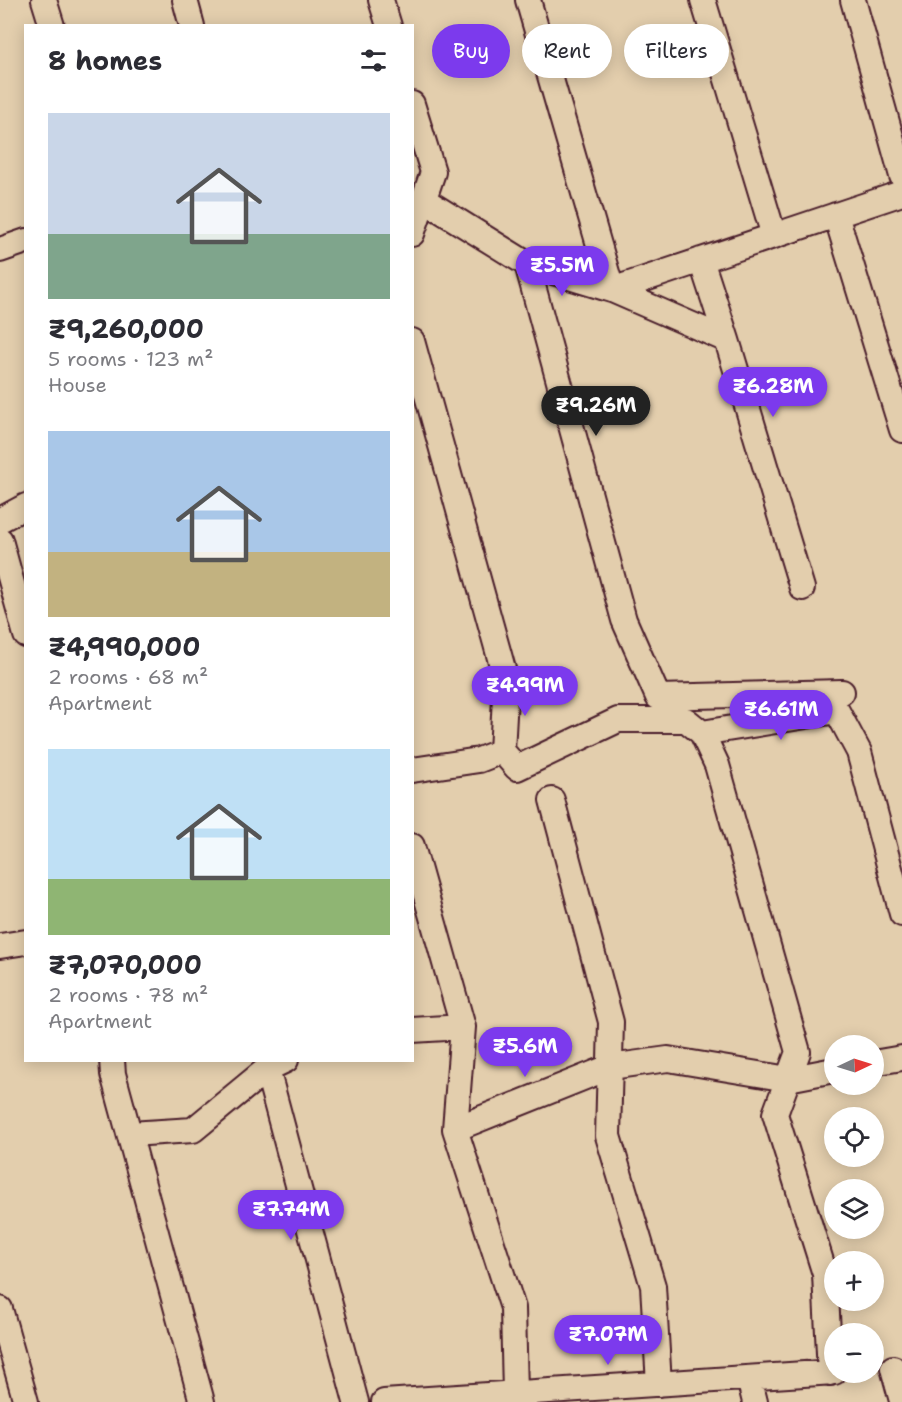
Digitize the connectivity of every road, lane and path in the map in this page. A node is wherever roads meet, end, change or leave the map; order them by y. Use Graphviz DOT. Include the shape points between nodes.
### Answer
graph roads {
  1 [pos="44,0"];
  2 [pos="185,0"];
  3 [pos="381,0"];
  4 [pos="528,0"];
  5 [pos="703,0"];
  6 [pos="853,0"];
  7 [pos="50,24"];
  8 [pos="191,24"];
  9 [pos="388,24"];
  10 [pos="414,110"];
  11 [pos="902,176"];
  12 [pos="902,193"];
  13 [pos="424,200"];
  14 [pos="836,215"];
  15 [pos="414,228"];
  16 [pos="774,236"];
  17 [pos="24,242"];
  18 [pos="0,250"];
  19 [pos="701,260"];
  20 [pos="527,264"];
  21 [pos="612,290"];
  22 [pos="728,340"];
  23 [pos="414,355"];
  24 [pos="418,384"];
  25 [pos="902,430"];
  26 [pos="24,507"];
  27 [pos="0,520"];
  28 [pos="0,540"];
  29 [pos="802,588"];
  30 [pos="24,628"];
  31 [pos="842,693"];
  32 [pos="702,733"];
  33 [pos="502,751"];
  34 [pos="414,770"];
  35 [pos="552,800"];
  36 [pos="414,853"];
  37 [pos="902,914"];
  38 [pos="24,942"];
  39 [pos="0,946"];
  40 [pos="463,1027"];
  41 [pos="414,1030"];
  42 [pos="902,1058"];
  43 [pos="884,1061"];
  44 [pos="112,1062"];
  45 [pos="276,1065"];
  46 [pos="610,1067"];
  47 [pos="824,1072"];
  48 [pos="788,1079"];
  49 [pos="455,1129"];
  50 [pos="129,1134"];
  51 [pos="0,1309"];
  52 [pos="828,1323"];
  53 [pos="889,1368"];
  54 [pos="824,1373"];
  55 [pos="749,1378"];
  56 [pos="659,1384"];
  57 [pos="515,1394"];
  58 [pos="609,1395"];
  59 [pos="902,1401"];
  60 [pos="26,1402"];
  61 [pos="202,1402"];
  62 [pos="356,1402"];
  63 [pos="384,1402"];
  64 [pos="755,1402"];
  1 -- 7 [label="street"];
  2 -- 8 [label="street"];
  3 -- 9 [label="street"];
  4 -- 21 [label="street"];
  5 -- 16 [label="street"];
  6 -- 11 [label="street"];
  10 -- 13 [label="street" via="433,172"];
  12 -- 14 [label="street"];
  13 -- 15 [label="street"];
  13 -- 20 [label="street"];
  14 -- 16 [label="street"];
  14 -- 25 [label="street"];
  16 -- 19 [label="street"];
  17 -- 18 [label="street"];
  19 -- 21 [label="street"];
  19 -- 22 [label="street"];
  20 -- 21 [label="street"];
  20 -- 31 [label="street" via="624,620 658,698"];
  21 -- 22 [label="street"];
  22 -- 29 [label="street"];
  23 -- 24 [label="street"];
  24 -- 33 [label="street" via="506,680"];
  26 -- 27 [label="street"];
  28 -- 30 [label="street"];
  32 -- 33 [label="street" via="686,720 618,720 517,768"];
  32 -- 37 [label="street" via="837,711 859,752"];
  32 -- 48 [label="street" via="717,765 798,1052"];
  33 -- 34 [label="street" via="479,760"];
  35 -- 46 [label="street" via="611,1022"];
  36 -- 40 [label="street"];
  38 -- 39 [label="street"];
  40 -- 41 [label="street"];
  40 -- 49 [label="street"];
  42 -- 43 [label="street"];
  44 -- 50 [label="street"];
  45 -- 50 [label="street" via="193,1130"];
  45 -- 62 [label="street"];
  46 -- 48 [label="street" via="668,1059"];
  46 -- 49 [label="street"];
  46 -- 56 [label="street" via="608,1136 653,1286"];
  47 -- 48 [label="street"];
  48 -- 52 [label="street" via="775,1114 825,1274"];
  49 -- 57 [label="street" via="513,1308"];
  50 -- 61 [label="street"];
  51 -- 60 [label="street"];
  53 -- 59 [label="street"];
  54 -- 55 [label="street"];
  55 -- 56 [label="street"];
  55 -- 64 [label="street"];
  56 -- 58 [label="street"];
  57 -- 58 [label="street"];
  57 -- 63 [label="street"];
}
